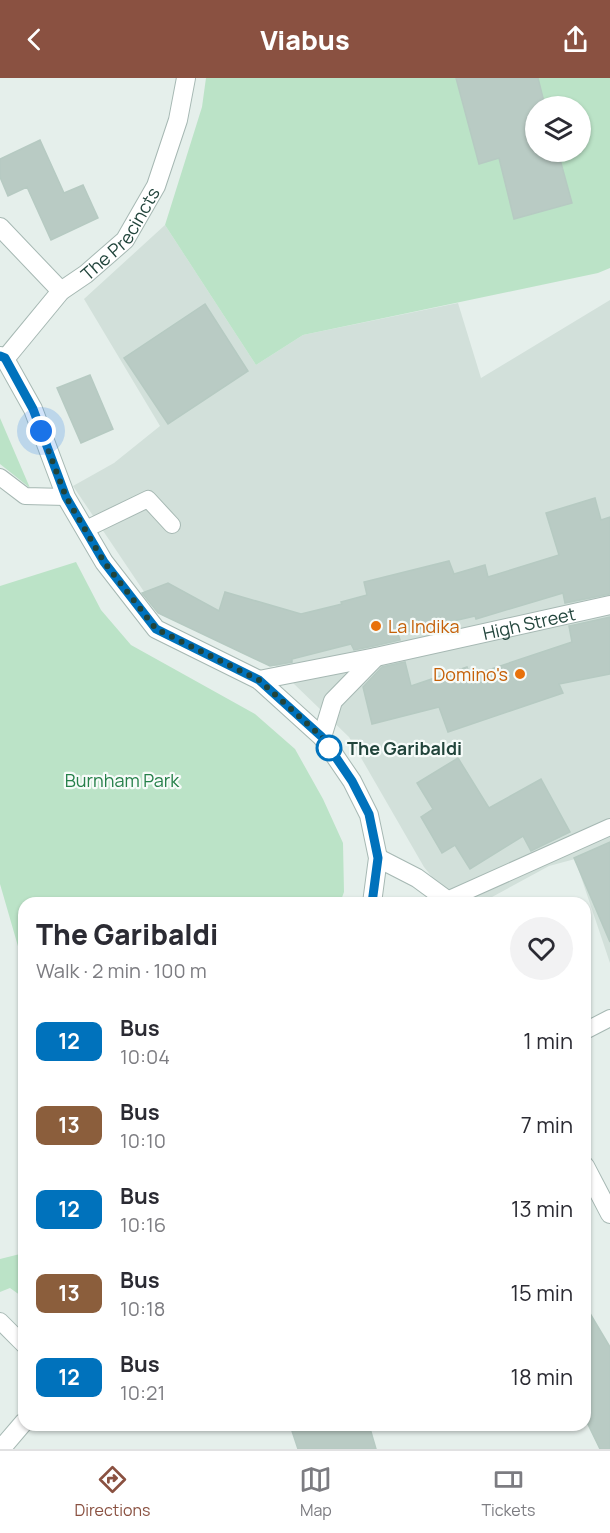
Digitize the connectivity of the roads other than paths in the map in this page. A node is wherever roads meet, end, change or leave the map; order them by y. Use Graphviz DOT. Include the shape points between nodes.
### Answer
graph roads {
  1 [pos="186,78"];
  2 [pos="0,227"];
  3 [pos="61,291"];
  4 [pos="2,357"];
  5 [pos="0,477"];
  6 [pos="66,497"];
  7 [pos="172,525"];
  8 [pos="86,529"];
  9 [pos="610,605"];
  10 [pos="376,657"];
  11 [pos="259,680"];
  12 [pos="322,737"];
  13 [pos="610,827"];
  14 [pos="378,858"];
  15 [pos="373,897"];
  16 [pos="442,897"];
  17 [pos="459,897"];
  18 [pos="610,1018"];
  19 [pos="591,1028"];
  20 [pos="591,1178"];
  21 [pos="610,1214"];
  22 [pos="0,1321"];
  23 [pos="18,1339"];
  24 [pos="18,1429"];
  25 [pos="2,1449"];
  1 -- 3 [label="street, The Precincts" via="178,120 156,186 125,240"];
  2 -- 3 [label="street"];
  3 -- 4 [label="street, The Precincts"];
  4 -- 6 [label="street" via="33,409"];
  5 -- 6 [label="lane" via="25,496"];
  6 -- 8 [label="street"];
  7 -- 8 [label="lane" via="148,499"];
  8 -- 11 [label="street" via="104,562 156,629"];
  9 -- 10 [label="street, High Street"];
  10 -- 11 [label="street, High Street"];
  10 -- 12 [label="street" via="333,701"];
  11 -- 12 [label="street"];
  12 -- 14 [label="street" via="369,814"];
  13 -- 17 [label="lane"];
  14 -- 15 [label="street"];
  14 -- 16 [label="street" via="417,878"];
  18 -- 19 [label="lane"];
  20 -- 21 [label="street"];
  22 -- 23 [label="lane"];
  24 -- 25 [label="street"];
}
